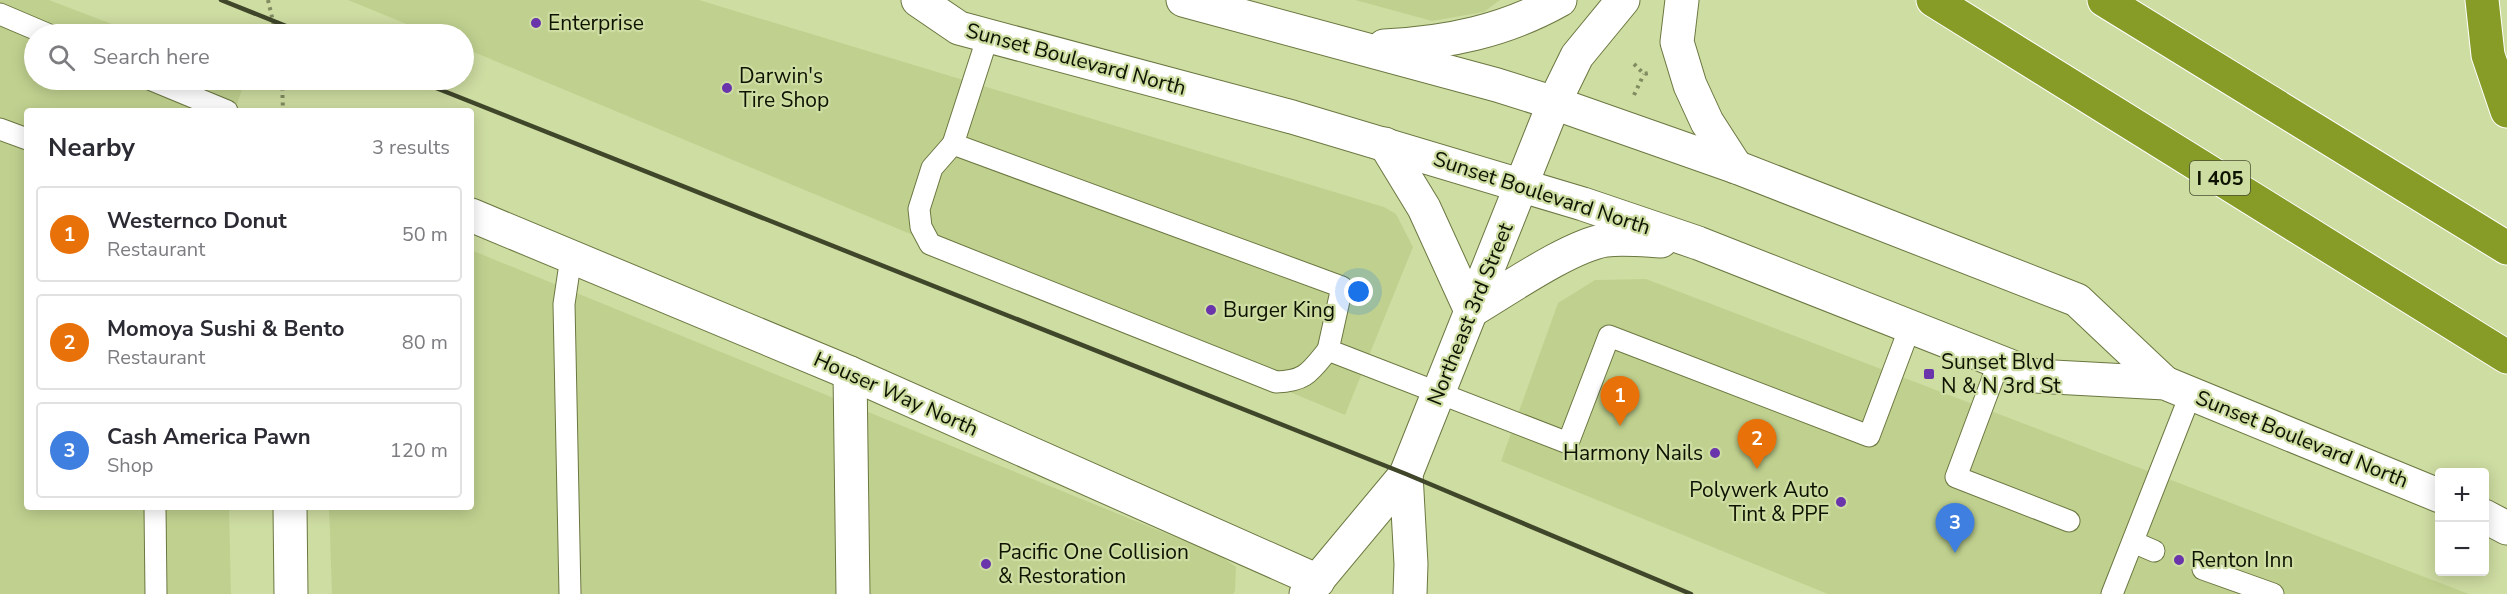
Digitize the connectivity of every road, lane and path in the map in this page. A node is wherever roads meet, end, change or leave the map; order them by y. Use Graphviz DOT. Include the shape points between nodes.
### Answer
graph roads {
  1 [pos="268,0"];
  2 [pos="918,0"];
  3 [pos="1183,0"];
  4 [pos="1560,0"];
  5 [pos="1623,0"];
  6 [pos="1682,0"];
  7 [pos="1933,0"];
  8 [pos="2104,0"];
  9 [pos="2482,0"];
  10 [pos="1226,6"];
  11 [pos="0,14"];
  12 [pos="24,24"];
  13 [pos="274,24"];
  14 [pos="988,36"];
  15 [pos="1344,44"];
  16 [pos="1644,74"];
  17 [pos="176,90"];
  18 [pos="282,90"];
  19 [pos="1634,95"];
  20 [pos="1554,103"];
  21 [pos="220,108"];
  22 [pos="283,108"];
  23 [pos="2507,111"];
  24 [pos="0,129"];
  25 [pos="24,138"];
  26 [pos="953,144"];
  27 [pos="1385,144"];
  28 [pos="1736,167"];
  29 [pos="1522,184"];
  30 [pos="474,215"];
  31 [pos="1698,243"];
  32 [pos="2507,248"];
  33 [pos="571,257"];
  34 [pos="1471,311"];
  35 [pos="1910,327"];
  36 [pos="1328,350"];
  37 [pos="2507,357"];
  38 [pos="2000,362"];
  39 [pos="850,373"];
  40 [pos="2178,388"];
  41 [pos="1438,393"];
  42 [pos="1406,474"];
  43 [pos="2435,494"];
  44 [pos="155,510"];
  45 [pos="290,510"];
  46 [pos="2489,519"];
  47 [pos="2069,521"];
  48 [pos="2507,528"];
  49 [pos="2133,542"];
  50 [pos="2154,551"];
  51 [pos="2203,569"];
  52 [pos="1312,587"];
  53 [pos="156,594"];
  54 [pos="291,594"];
  55 [pos="570,594"];
  56 [pos="853,594"];
  57 [pos="1410,594"];
  58 [pos="2112,594"];
  59 [pos="2273,594"];
  1 -- 13 [label="path"];
  2 -- 14 [label="main road, Sunset Boulevard North" via="959,28"];
  3 -- 10 [label="main road, Sunset Boulevard North"];
  4 -- 15 [label="main road" via="1500,27 1460,38 1422,44"];
  5 -- 20 [label="main road, Northeast 3rd Street" via="1577,56"];
  6 -- 28 [label="main road" via="1677,42 1690,85 1707,122"];
  7 -- 37 [label="highway, I 405"];
  8 -- 32 [label="highway"];
  9 -- 23 [label="highway" via="2488,55"];
  10 -- 15 [label="main road, Sunset Boulevard North"];
  11 -- 12 [label="lane"];
  14 -- 26 [label="lane"];
  14 -- 27 [label="main road, Sunset Boulevard North"];
  15 -- 20 [label="main road, Sunset Boulevard North"];
  16 -- 19 [label="path"];
  17 -- 21 [label="lane"];
  18 -- 22 [label="path"];
  20 -- 28 [label="main road, Sunset Boulevard North"];
  20 -- 29 [label="main road, Northeast 3rd Street"];
  24 -- 25 [label="lane"];
  26 -- 36 [label="lane" via="1342,287"];
  26 -- 36 [label="lane" via="932,168 919,209 921,227 930,244 1276,382 1307,375"];
  27 -- 29 [label="main road, Sunset Boulevard North"];
  27 -- 34 [label="main road" via="1424,208"];
  28 -- 40 [label="main road, Sunset Boulevard North" via="2077,300"];
  29 -- 31 [label="main road, Sunset Boulevard North"];
  29 -- 34 [label="main road, Northeast 3rd Street"];
  30 -- 33 [label="main road, Houser Way North"];
  31 -- 34 [label="main road" via="1604,240 1548,265"];
  31 -- 35 [label="main road, Sunset Boulevard North"];
  33 -- 39 [label="main road, Houser Way North"];
  33 -- 55 [label="lane" via="564,304"];
  34 -- 41 [label="main road, Northeast 3rd Street"];
  35 -- 38 [label="main road, Sunset Boulevard North"];
  35 -- 41 [label="lane" via="1869,436 1609,336 1568,443"];
  36 -- 41 [label="lane"];
  38 -- 40 [label="main road, Sunset Boulevard North" via="2035,376"];
  38 -- 47 [label="lane" via="1956,477"];
  39 -- 52 [label="main road, Houser Way North"];
  39 -- 56 [label="main road"];
  40 -- 43 [label="main road, Sunset Boulevard North"];
  40 -- 49 [label="lane"];
  41 -- 42 [label="main road, Northeast 3rd Street"];
  42 -- 52 [label="main road"];
  42 -- 57 [label="main road"];
  44 -- 53 [label="lane"];
  45 -- 54 [label="main road"];
  46 -- 48 [label="main road"];
  49 -- 50 [label="lane"];
  49 -- 58 [label="lane"];
  51 -- 59 [label="lane"];
}
